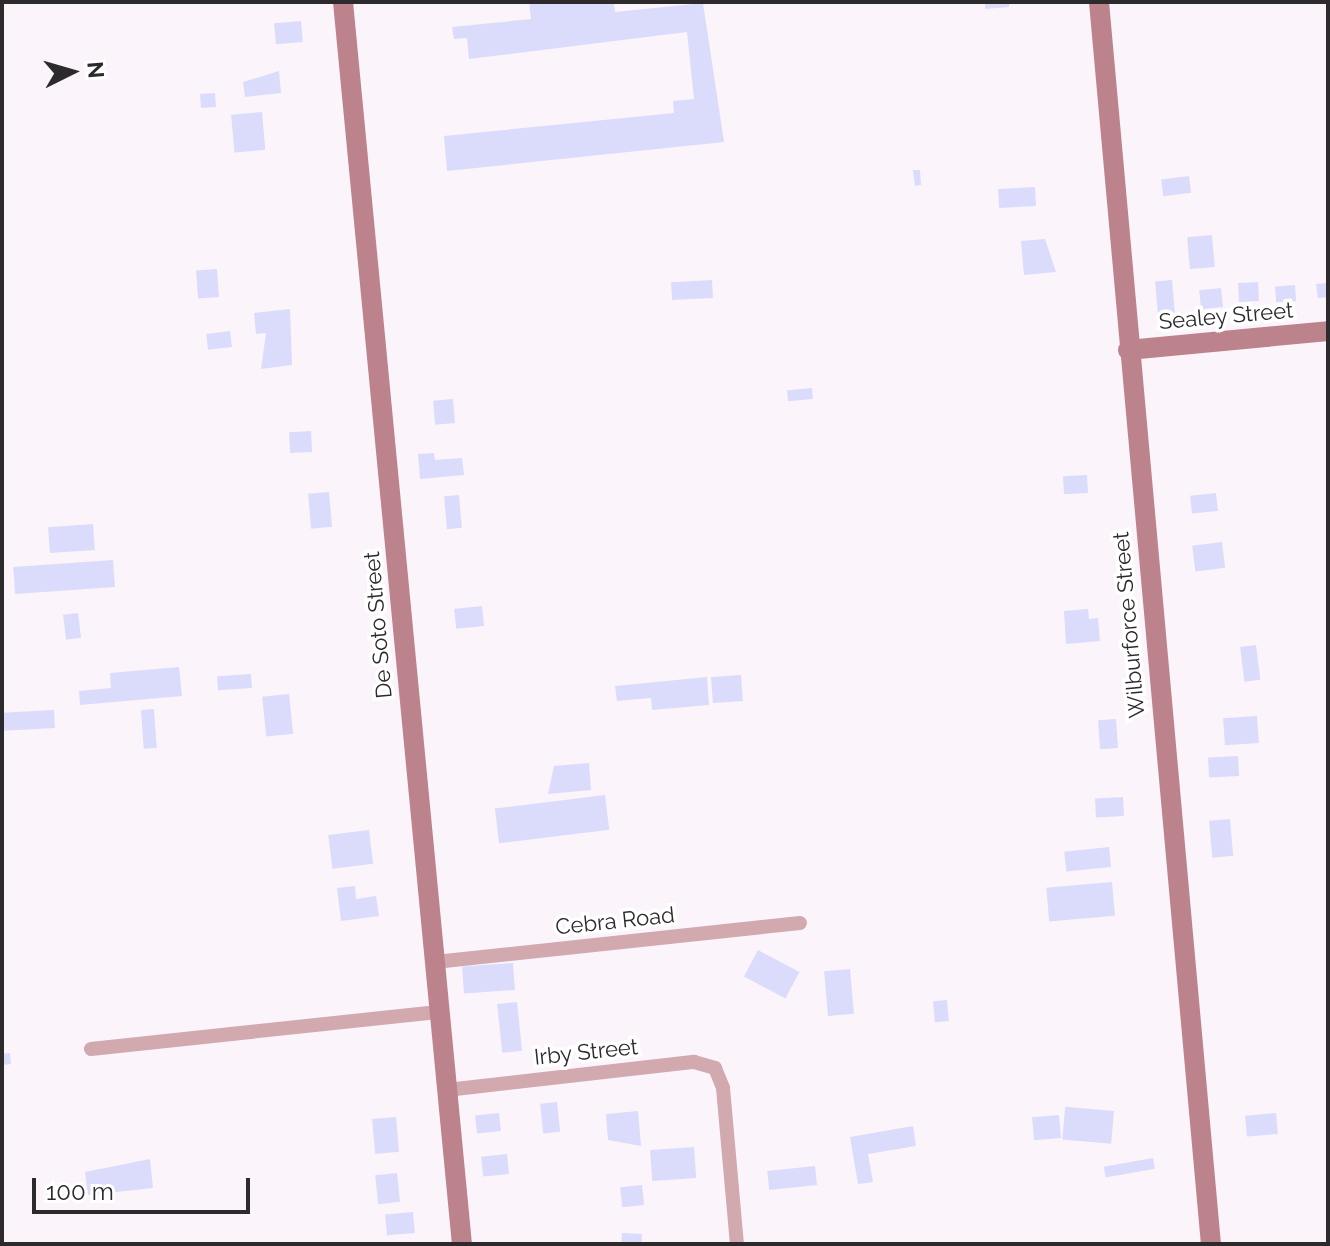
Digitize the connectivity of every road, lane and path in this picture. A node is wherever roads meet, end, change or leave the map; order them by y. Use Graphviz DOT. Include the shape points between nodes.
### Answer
graph roads {
  1 [pos="343,2"];
  2 [pos="1099,2"];
  3 [pos="1328,331"];
  4 [pos="1128,350"];
  5 [pos="800,923"];
  6 [pos="435,962"];
  7 [pos="440,1012"];
  8 [pos="91,1049"];
  9 [pos="447,1090"];
  10 [pos="462,1244"];
  11 [pos="737,1244"];
  12 [pos="1211,1244"];
  1 -- 6 [label="street, De Soto Street"];
  2 -- 4 [label="street, Wilburforce Street"];
  3 -- 4 [label="street, Sealey Street"];
  4 -- 12 [label="street, Wilburforce Street"];
  5 -- 6 [label="street, Cebra Road"];
  6 -- 7 [label="street, De Soto Street"];
  7 -- 8 [label="street"];
  7 -- 9 [label="street, De Soto Street"];
  9 -- 10 [label="street, De Soto Street"];
  9 -- 11 [label="street, Irby Street" via="694,1062 715,1068 721,1080"];
}
